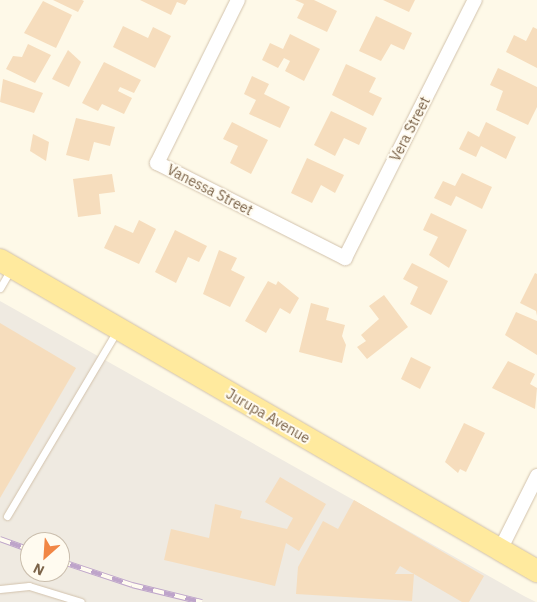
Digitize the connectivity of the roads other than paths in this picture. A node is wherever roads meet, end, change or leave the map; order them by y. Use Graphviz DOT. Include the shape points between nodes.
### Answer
graph roads {
  1 [pos="238,0"];
  2 [pos="475,0"];
  3 [pos="345,258"];
  4 [pos="6,263"];
  5 [pos="0,288"];
  6 [pos="118,328"];
  7 [pos="537,476"];
  8 [pos="7,516"];
  9 [pos="500,550"];
  10 [pos="537,571"];
  11 [pos="0,589"];
  12 [pos="81,602"];
  1 -- 3 [label="street, Vanessa Street" via="157,163"];
  2 -- 3 [label="street, Vera Street"];
  4 -- 5 [label="lane"];
  4 -- 6 [label="main road, Jurupa Avenue"];
  6 -- 8 [label="lane"];
  6 -- 9 [label="main road, Jurupa Avenue"];
  7 -- 9 [label="street"];
  9 -- 10 [label="main road, Jurupa Avenue"];
  11 -- 12 [label="lane" via="29,586"];
}
